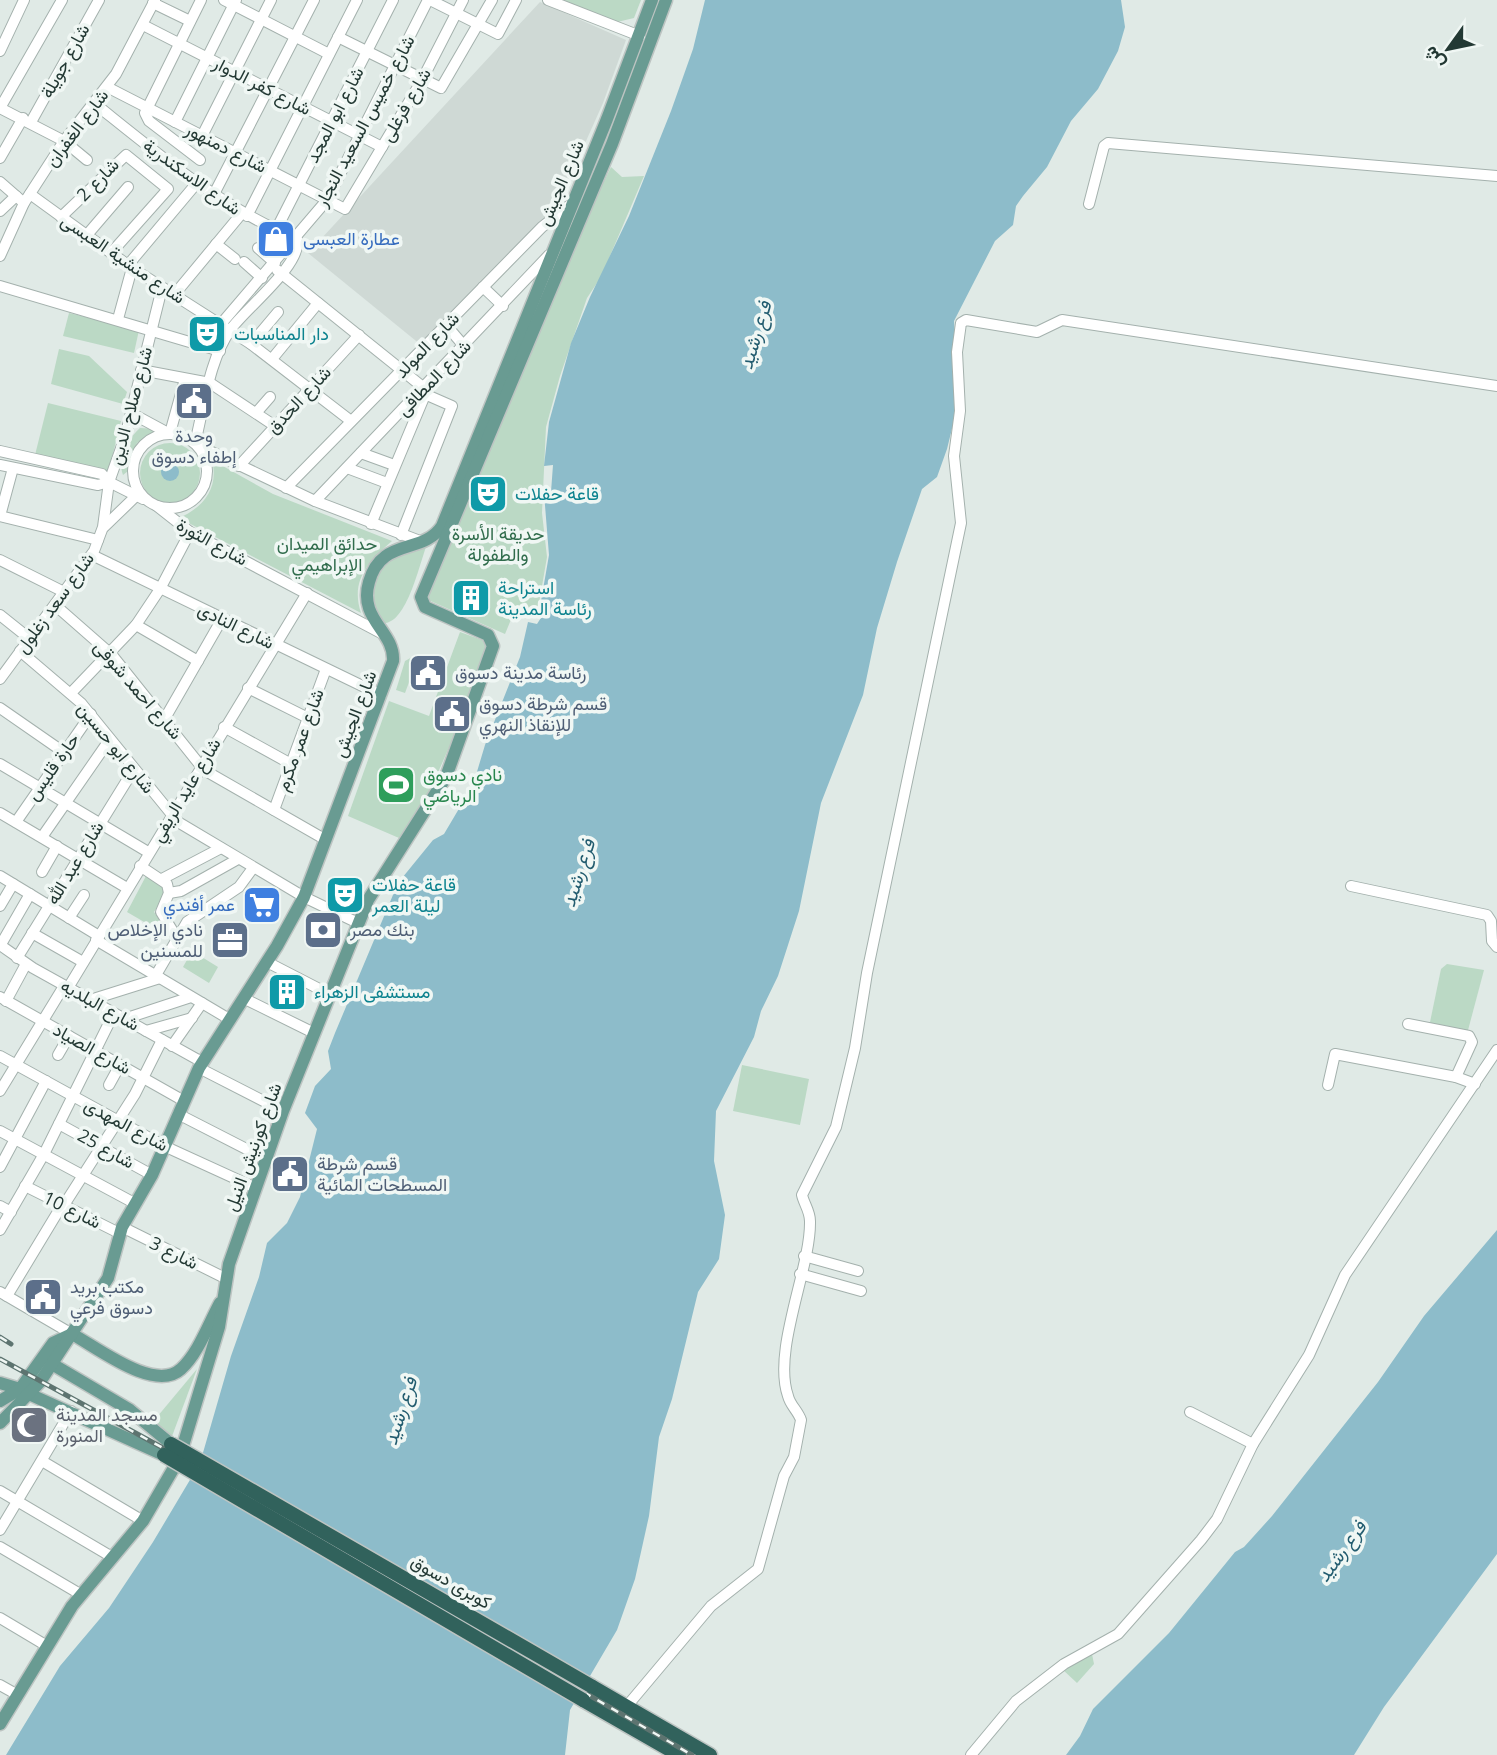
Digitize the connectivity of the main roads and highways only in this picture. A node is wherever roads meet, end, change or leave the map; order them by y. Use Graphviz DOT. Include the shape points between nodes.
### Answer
graph roads {
  1 [pos="652,0"];
  2 [pos="666,0"];
  3 [pos="422,606"];
  4 [pos="225,1295"];
  5 [pos="72,1334"];
  6 [pos="52,1364"];
  7 [pos="0,1383"];
  8 [pos="24,1392"];
  9 [pos="0,1401"];
  10 [pos="0,1423"];
  11 [pos="168,1449"];
  12 [pos="0,1724"];
  13 [pos="678,1755"];
  14 [pos="710,1755"];
  1 -- 5 [label="main road, شارع الجيش" via="442,526 435,535 386,555 370,578 368,607 393,655 304,897 200,1065 152,1175 121,1230 108,1278"];
  2 -- 3 [label="main road, شارع الجيش" via="608,151 421,597"];
  3 -- 4 [label="main road, شارع كورنيش النيل" via="488,635 494,646 446,777 375,888 358,923 283,1111"];
  4 -- 5 [label="main road" via="186,1363 171,1376 143,1374"];
  4 -- 12 [label="main road, شارع كورنيش النيل" via="179,1459 163,1492 80,1594"];
  5 -- 6 [label="main road, شارع الجيش"];
  5 -- 8 [label="main road, شارع الجيش" via="49,1347"];
  6 -- 8 [label="main road, شارع الجيش"];
  6 -- 11 [label="main road" via="130,1410"];
  7 -- 8 [label="main road"];
  8 -- 9 [label="main road, شارع الجيش"];
  8 -- 10 [label="main road, شارع الجيش"];
  8 -- 11 [label="main road"];
  11 -- 13 [label="highway, كوبرى دسوق, bridge"];
  11 -- 14 [label="highway, كوبرى دسوق, bridge"];
}
